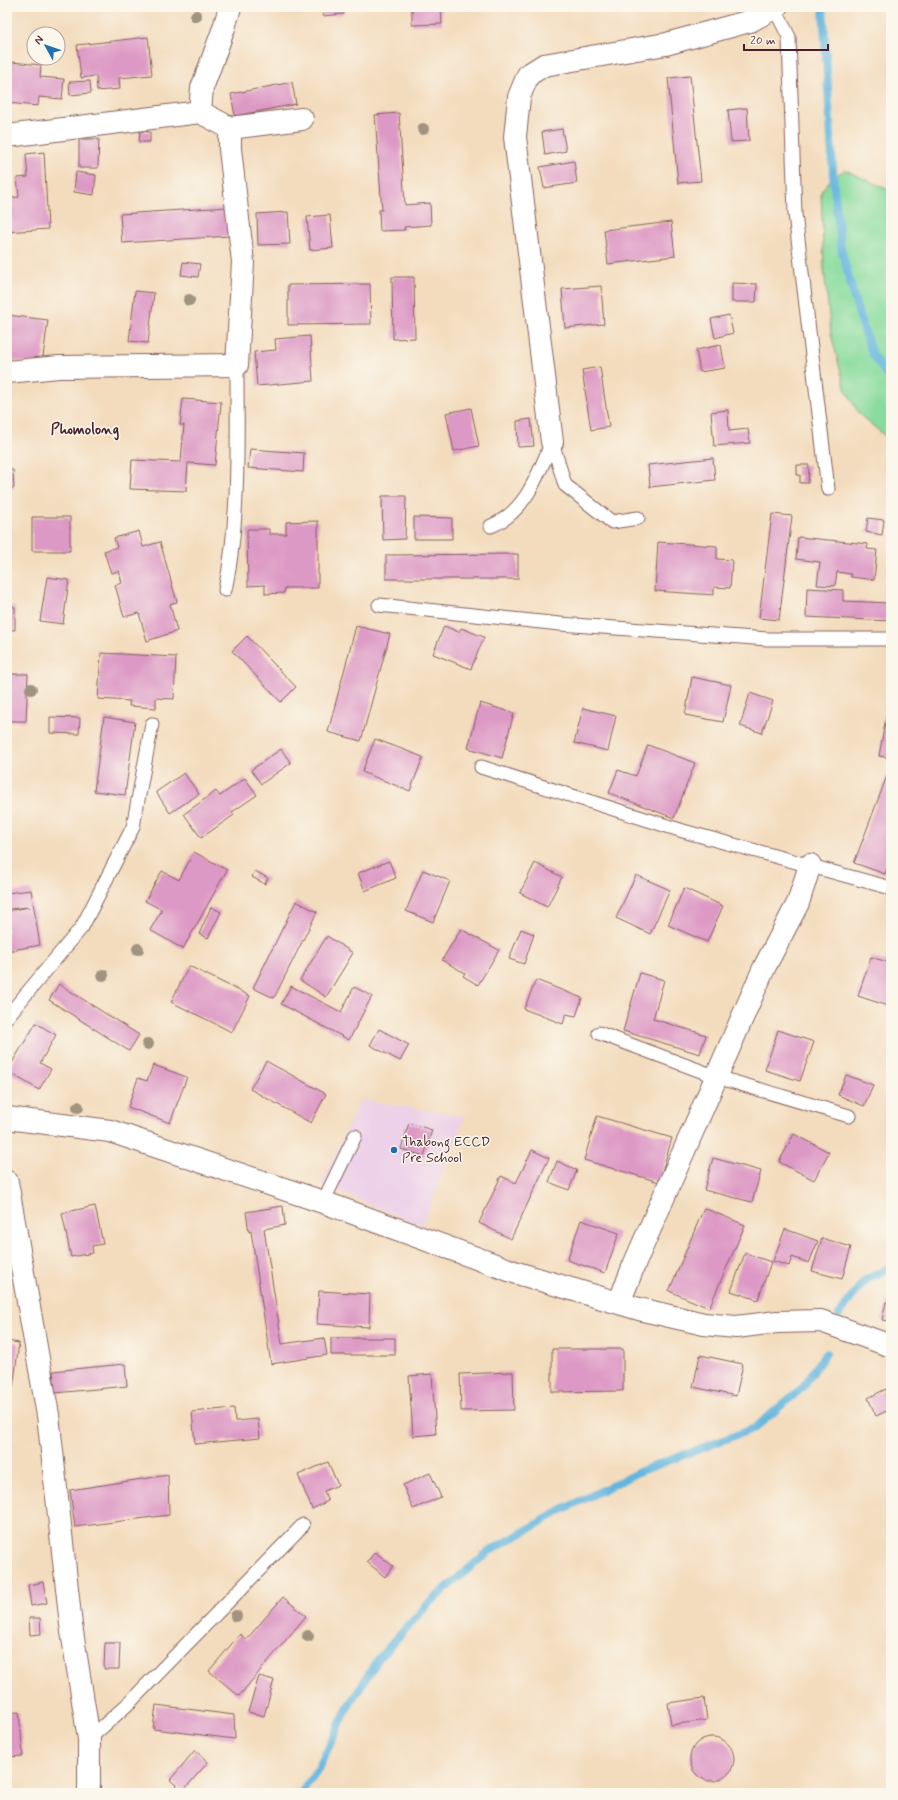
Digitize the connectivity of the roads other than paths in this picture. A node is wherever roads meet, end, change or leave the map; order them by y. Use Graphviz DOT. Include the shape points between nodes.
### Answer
graph roads {
  1 [pos="230,7"];
  2 [pos="776,8"];
  3 [pos="200,112"];
  4 [pos="302,119"];
  5 [pos="230,128"];
  6 [pos="7,136"];
  7 [pos="238,365"];
  8 [pos="7,372"];
  9 [pos="552,442"];
  10 [pos="828,489"];
  11 [pos="638,518"];
  12 [pos="491,526"];
  13 [pos="225,590"];
  14 [pos="379,605"];
  15 [pos="891,639"];
  16 [pos="152,724"];
  17 [pos="481,767"];
  18 [pos="810,865"];
  19 [pos="891,888"];
  20 [pos="7,1017"];
  21 [pos="600,1033"];
  22 [pos="717,1077"];
  23 [pos="849,1116"];
  24 [pos="7,1118"];
  25 [pos="355,1136"];
  26 [pos="7,1182"];
  27 [pos="323,1202"];
  28 [pos="619,1303"];
  29 [pos="891,1346"];
  30 [pos="303,1525"];
  31 [pos="89,1740"];
  32 [pos="89,1793"];
  1 -- 3 [label="street" via="202,88"];
  2 -- 9 [label="street" via="750,21 666,44 544,65 528,75 519,96 515,137"];
  2 -- 10 [label="lane" via="789,37 795,214"];
  3 -- 5 [label="street"];
  3 -- 6 [label="street"];
  4 -- 5 [label="street"];
  5 -- 7 [label="street" via="230,150 243,262"];
  7 -- 8 [label="street" via="59,367"];
  7 -- 13 [label="lane" via="237,470 230,566"];
  9 -- 11 [label="lane" via="565,485 612,522"];
  9 -- 12 [label="lane" via="529,493 504,521"];
  14 -- 15 [label="lane" via="560,624 761,639"];
  16 -- 20 [label="lane" via="132,827 82,927"];
  17 -- 18 [label="lane" via="683,831"];
  18 -- 19 [label="lane"];
  18 -- 22 [label="street" via="798,903 764,968"];
  21 -- 22 [label="lane"];
  22 -- 23 [label="lane"];
  22 -- 28 [label="street"];
  24 -- 27 [label="street" via="110,1131"];
  25 -- 27 [label="lane"];
  26 -- 31 [label="street" via="48,1415 71,1625"];
  27 -- 28 [label="street" via="517,1273"];
  28 -- 29 [label="street" via="704,1324 736,1327 777,1322 821,1321"];
  30 -- 31 [label="lane" via="129,1704"];
  31 -- 32 [label="street"];
}
